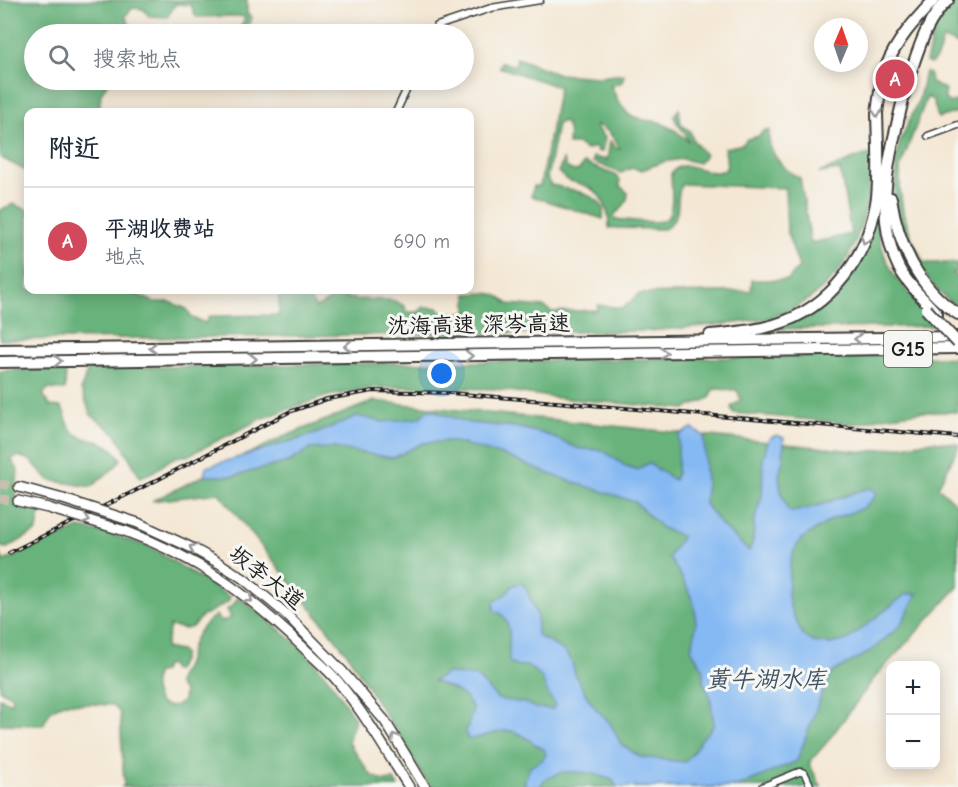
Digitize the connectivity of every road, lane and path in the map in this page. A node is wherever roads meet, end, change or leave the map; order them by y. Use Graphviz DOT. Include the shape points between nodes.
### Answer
graph roads {
  1 [pos="540,0"];
  2 [pos="934,0"];
  3 [pos="940,0"];
  4 [pos="948,0"];
  5 [pos="956,0"];
  6 [pos="443,24"];
  7 [pos="906,32"];
  8 [pos="922,37"];
  9 [pos="886,67"];
  10 [pos="910,74"];
  11 [pos="881,84"];
  12 [pos="406,90"];
  13 [pos="905,91"];
  14 [pos="398,108"];
  15 [pos="958,124"];
  16 [pos="928,136"];
  17 [pos="893,141"];
  18 [pos="878,142"];
  19 [pos="929,309"];
  20 [pos="958,314"];
  21 [pos="958,337"];
  22 [pos="579,343"];
  23 [pos="958,343"];
  24 [pos="958,348"];
  25 [pos="858,349"];
  26 [pos="0,350"];
  27 [pos="958,354"];
  28 [pos="0,362"];
  29 [pos="19,487"];
  30 [pos="18,501"];
  31 [pos="409,787"];
  32 [pos="425,787"];
  33 [pos="762,787"];
  34 [pos="811,787"];
  1 -- 6 [label="street" via="491,8"];
  2 -- 7 [label="highway"];
  3 -- 7 [label="highway"];
  4 -- 8 [label="highway"];
  5 -- 8 [label="highway" via="943,9"];
  7 -- 9 [label="highway"];
  8 -- 10 [label="highway"];
  11 -- 18 [label="highway, one-way"];
  12 -- 14 [label="street"];
  13 -- 17 [label="highway"];
  15 -- 16 [label="street"];
  17 -- 19 [label="highway" via="886,179 888,233 900,269"];
  17 -- 20 [label="highway" via="890,191 900,239 930,289"];
  18 -- 19 [label="highway" via="887,248 904,284"];
  18 -- 22 [label="highway, one-way" via="878,185 867,237 839,284 814,305 788,320 760,329"];
  19 -- 21 [label="highway"];
  19 -- 23 [label="highway, bridge"];
  21 -- 22 [label="highway, 沈海高速 深岑高速 / G15, one-way"];
  22 -- 26 [label="highway, 沈海高速 深岑高速 / G15, one-way"];
  24 -- 25 [label="highway, G15"];
  25 -- 27 [label="highway"];
  28 -- 25 [label="highway, 沈海高速 深岑高速 / G15, one-way"];
  32 -- 29 [label="main road, 坂李大道, one-way, bridge" via="385,721 342,671 286,614 244,579 184,543 138,523"];
  30 -- 31 [label="main road, 坂李大道, one-way, bridge" via="148,540 237,589 338,681"];
  33 -- 34 [label="street" via="802,772"];
}
